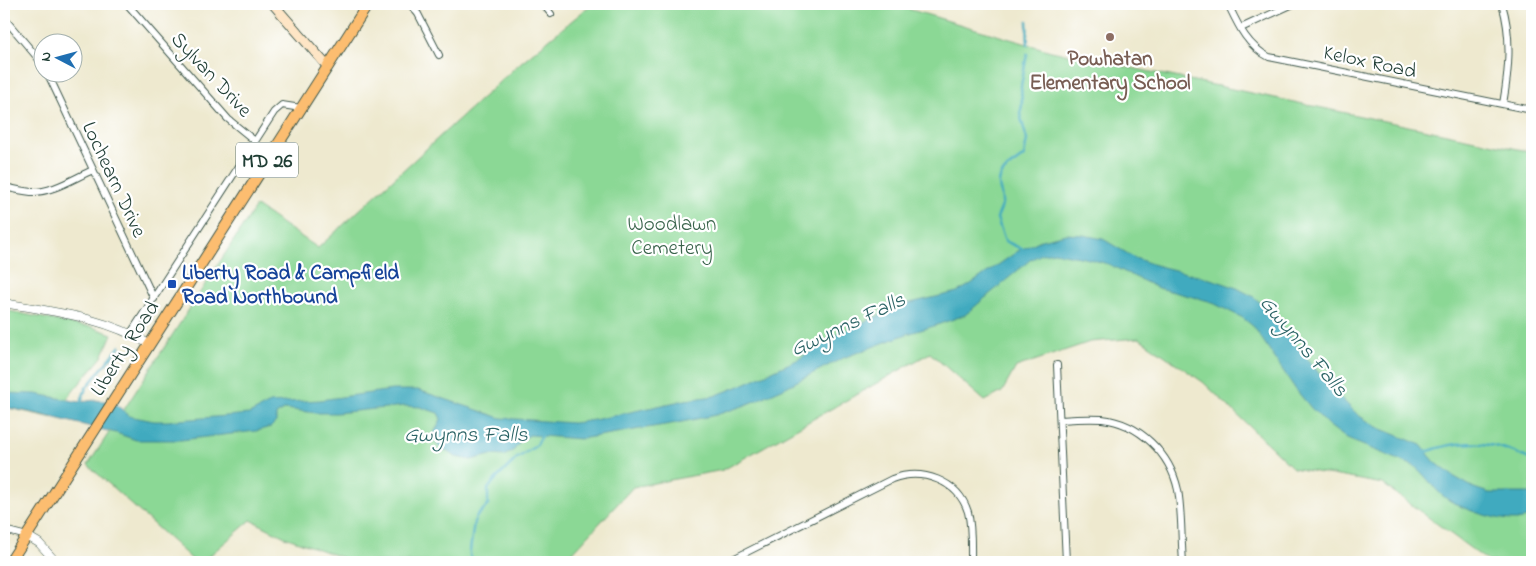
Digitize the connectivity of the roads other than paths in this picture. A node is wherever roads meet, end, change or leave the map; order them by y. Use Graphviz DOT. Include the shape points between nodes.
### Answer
graph roads {
  1 [pos="127,4"];
  2 [pos="273,4"];
  3 [pos="368,4"];
  4 [pos="410,4"];
  5 [pos="543,4"];
  6 [pos="1228,4"];
  7 [pos="1293,4"];
  8 [pos="1502,4"];
  9 [pos="551,14"];
  10 [pos="4,18"];
  11 [pos="1241,28"];
  12 [pos="32,51"];
  13 [pos="439,55"];
  14 [pos="328,67"];
  15 [pos="52,82"];
  16 [pos="1503,104"];
  17 [pos="301,108"];
  18 [pos="1532,110"];
  19 [pos="255,141"];
  20 [pos="93,170"];
  21 [pos="4,187"];
  22 [pos="154,299"];
  23 [pos="4,303"];
  24 [pos="131,334"];
  25 [pos="149,344"];
  26 [pos="1057,365"];
  27 [pos="1060,420"];
  28 [pos="4,530"];
  29 [pos="27,536"];
  30 [pos="10,562"];
  31 [pos="56,562"];
  32 [pos="726,562"];
  33 [pos="972,562"];
  34 [pos="1066,562"];
  35 [pos="1183,562"];
  1 -- 19 [label="street, Sylvan Drive" via="219,111"];
  2 -- 14 [label="main road"];
  3 -- 14 [label="main road, Liberty Road / MD 26"];
  4 -- 13 [label="street"];
  5 -- 9 [label="street"];
  6 -- 11 [label="street, Kelox Road"];
  7 -- 11 [label="street"];
  8 -- 16 [label="street" via="1509,45"];
  10 -- 12 [label="street"];
  11 -- 16 [label="street, Kelox Road" via="1254,48 1269,56"];
  14 -- 17 [label="main road, Liberty Road / MD 26"];
  15 -- 20 [label="street, Lochearn Drive"];
  16 -- 18 [label="street, Kelox Road"];
  17 -- 19 [label="street" via="285,104 278,108"];
  17 -- 25 [label="main road, Liberty Road / MD 26"];
  19 -- 22 [label="street"];
  20 -- 21 [label="street" via="39,192"];
  20 -- 22 [label="street, Lochearn Drive"];
  22 -- 24 [label="street"];
  23 -- 24 [label="street" via="100,322"];
  24 -- 25 [label="street"];
  25 -- 29 [label="main road, Liberty Road / MD 26"];
  26 -- 27 [label="street"];
  27 -- 34 [label="street"];
  27 -- 35 [label="street" via="1115,421 1140,433 1158,449 1170,467 1178,491"];
  28 -- 29 [label="street"];
  29 -- 30 [label="main road, Liberty Road / MD 26"];
  29 -- 31 [label="street" via="39,543"];
  32 -- 33 [label="street" via="892,479 910,474 941,480 961,498 968,514"];
}
